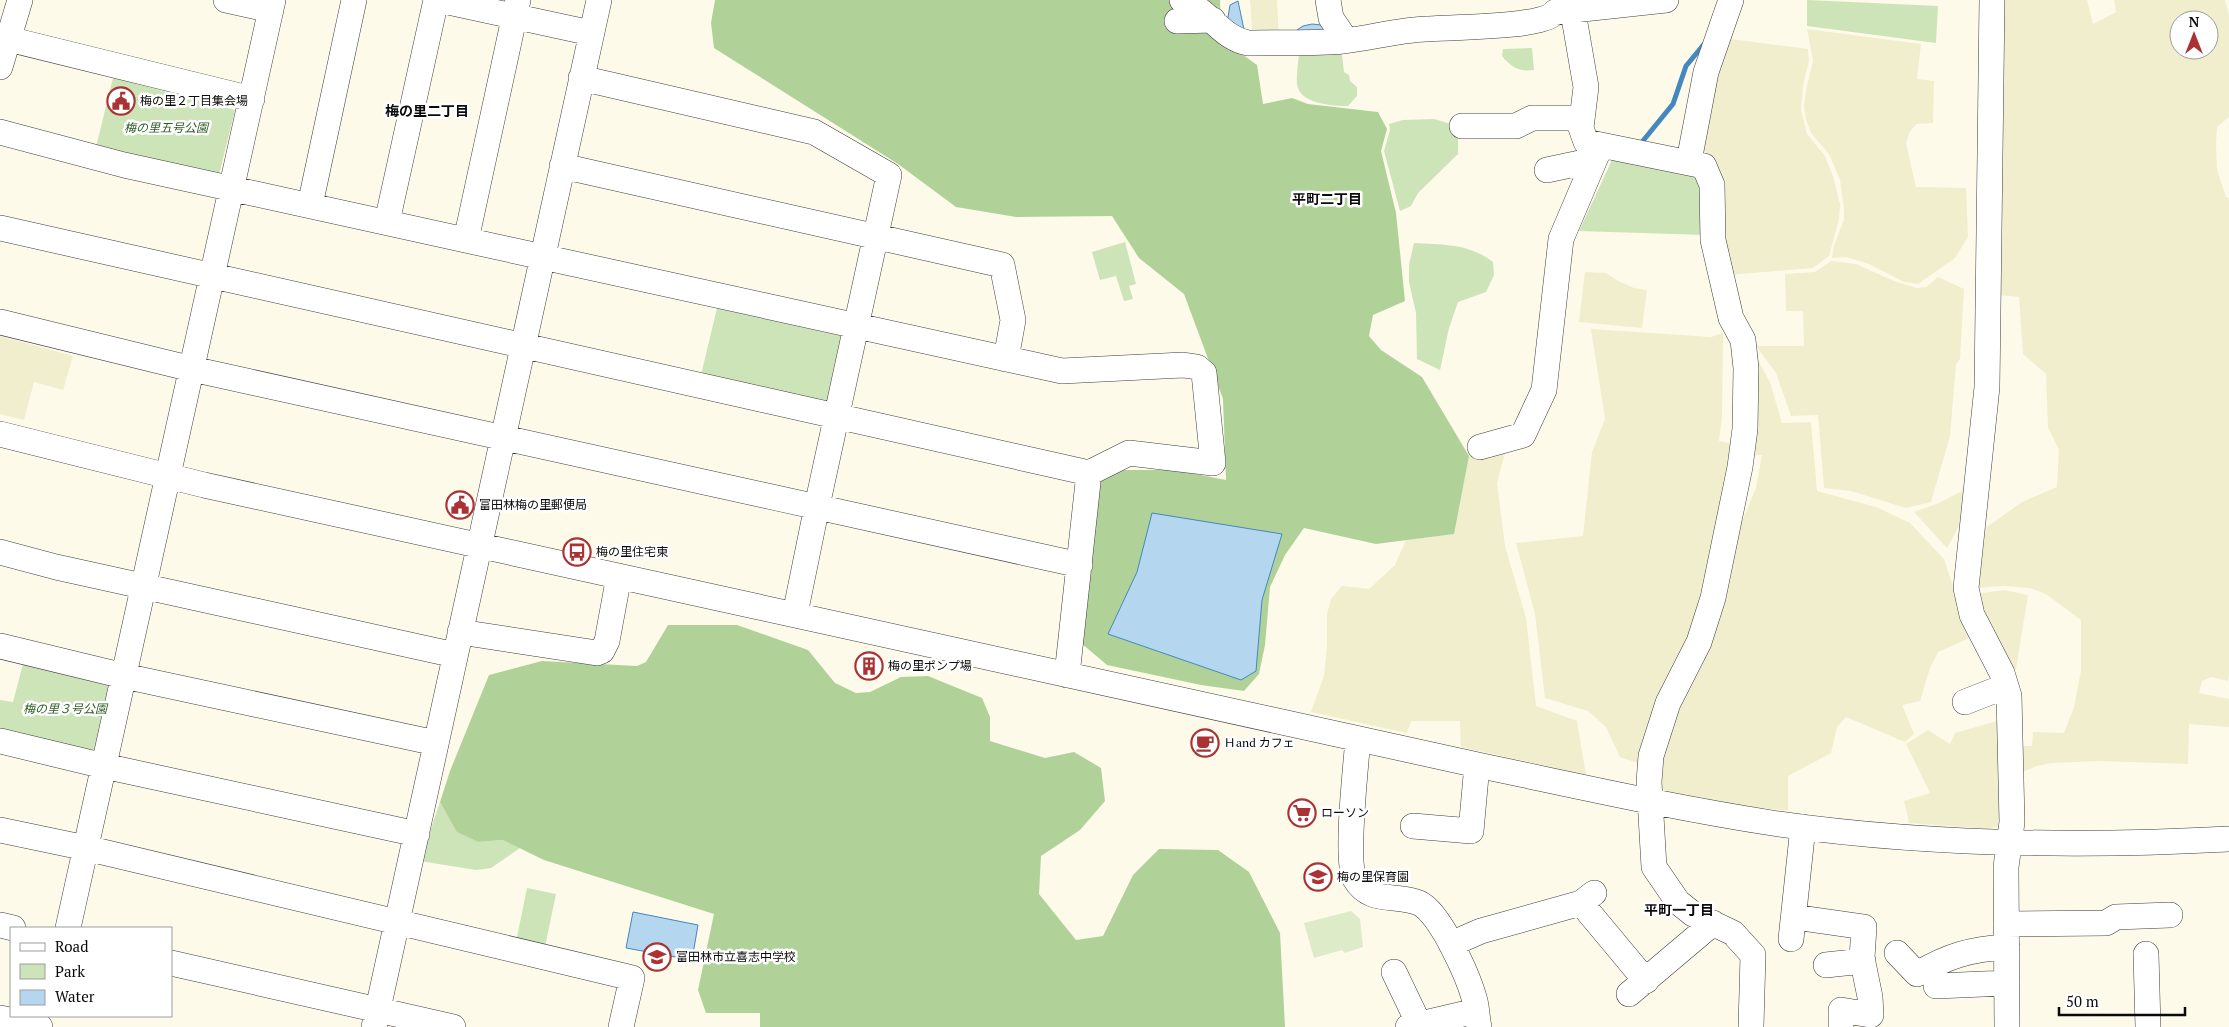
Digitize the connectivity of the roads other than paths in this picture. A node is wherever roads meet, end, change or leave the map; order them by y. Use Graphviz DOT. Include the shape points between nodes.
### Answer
graph roads {
  1 [pos="20,0"];
  2 [pos="226,0"];
  3 [pos="354,0"];
  4 [pos="437,0"];
  5 [pos="599,0"];
  6 [pos="1328,0"];
  7 [pos="1666,0"];
  8 [pos="1731,0"];
  9 [pos="1992,0"];
  10 [pos="272,5"];
  11 [pos="516,8"];
  12 [pos="1559,8"];
  13 [pos="1179,10"];
  14 [pos="591,33"];
  15 [pos="4,38"];
  16 [pos="1346,40"];
  17 [pos="0,67"];
  18 [pos="581,78"];
  19 [pos="252,99"];
  20 [pos="1582,118"];
  21 [pos="1462,126"];
  22 [pos="0,132"];
  23 [pos="1600,150"];
  24 [pos="1689,162"];
  25 [pos="562,166"];
  26 [pos="1547,170"];
  27 [pos="232,188"];
  28 [pos="310,205"];
  29 [pos="387,222"];
  30 [pos="0,228"];
  31 [pos="875,237"];
  32 [pos="466,240"];
  33 [pos="542,256"];
  34 [pos="212,276"];
  35 [pos="0,322"];
  36 [pos="856,326"];
  37 [pos="523,346"];
  38 [pos="1006,359"];
  39 [pos="192,369"];
  40 [pos="836,416"];
  41 [pos="0,434"];
  42 [pos="503,437"];
  43 [pos="1480,447"];
  44 [pos="1089,473"];
  45 [pos="168,477"];
  46 [pos="816,506"];
  47 [pos="479,545"];
  48 [pos="0,552"];
  49 [pos="1080,565"];
  50 [pos="619,576"];
  51 [pos="144,586"];
  52 [pos="795,614"];
  53 [pos="458,644"];
  54 [pos="0,646"];
  55 [pos="1067,674"];
  56 [pos="124,676"];
  57 [pos="2006,686"];
  58 [pos="1965,702"];
  59 [pos="1358,739"];
  60 [pos="0,741"];
  61 [pos="436,743"];
  62 [pos="1477,765"];
  63 [pos="104,766"];
  64 [pos="1651,802"];
  65 [pos="1413,826"];
  66 [pos="1803,827"];
  67 [pos="0,830"];
  68 [pos="416,834"];
  69 [pos="2229,840"];
  70 [pos="2009,843"];
  71 [pos="86,848"];
  72 [pos="2170,916"];
  73 [pos="397,922"];
  74 [pos="1713,923"];
  75 [pos="68,927"];
  76 [pos="2007,936"];
  77 [pos="1451,944"];
  78 [pos="1896,953"];
  79 [pos="2146,954"];
  80 [pos="1863,957"];
  81 [pos="172,963"];
  82 [pos="1826,965"];
  83 [pos="1394,972"];
  84 [pos="2007,983"];
  85 [pos="1936,986"];
  86 [pos="0,1018"];
  87 [pos="376,1019"];
  88 [pos="1478,1019"];
  89 [pos="1413,1026"];
  90 [pos="40,1027"];
  91 [pos="453,1027"];
  92 [pos="621,1027"];
  93 [pos="1751,1027"];
  94 [pos="1841,1027"];
  95 [pos="2007,1027"];
  96 [pos="2148,1027"];
  1 -- 15 [label="street"];
  2 -- 10 [label="street"];
  3 -- 28 [label="street"];
  4 -- 11 [label="street"];
  4 -- 29 [label="street"];
  5 -- 14 [label="street"];
  6 -- 16 [label="street" via="1331,18"];
  7 -- 12 [label="street"];
  8 -- 24 [label="street" via="1706,72"];
  9 -- 57 [label="street" via="1987,387 1966,588 1972,615"];
  10 -- 19 [label="street"];
  11 -- 14 [label="street"];
  11 -- 32 [label="street"];
  12 -- 16 [label="street" via="1551,17 1499,26 1424,29"];
  12 -- 20 [label="street" via="1586,87"];
  13 -- 16 [label="street" via="1204,12 1233,39 1248,43"];
  14 -- 18 [label="street"];
  15 -- 17 [label="street"];
  15 -- 19 [label="street"];
  18 -- 25 [label="street"];
  18 -- 31 [label="street" via="814,132 888,175"];
  19 -- 27 [label="street"];
  20 -- 21 [label="street" via="1532,118 1516,126"];
  20 -- 23 [label="street" via="1581,128 1586,142"];
  22 -- 27 [label="street" via="124,165"];
  23 -- 24 [label="street" via="1640,152"];
  23 -- 26 [label="street"];
  23 -- 43 [label="street" via="1561,239 1544,390 1523,435"];
  24 -- 64 [label="street" via="1704,166 1712,185 1713,240 1731,318 1743,340 1745,429 1713,598 1699,642 1668,704 1651,756"];
  25 -- 31 [label="street"];
  25 -- 33 [label="street"];
  27 -- 28 [label="street"];
  27 -- 34 [label="street"];
  28 -- 29 [label="street"];
  29 -- 32 [label="street"];
  30 -- 34 [label="street"];
  31 -- 36 [label="street"];
  31 -- 38 [label="street" via="1002,265 1013,320"];
  32 -- 33 [label="street"];
  33 -- 36 [label="street"];
  33 -- 37 [label="street"];
  34 -- 37 [label="street"];
  34 -- 39 [label="street"];
  35 -- 39 [label="street"];
  36 -- 38 [label="street"];
  36 -- 40 [label="street"];
  37 -- 40 [label="street"];
  37 -- 42 [label="street"];
  38 -- 44 [label="street" via="1062,371 1183,364 1197,367 1204,374 1213,463 1129,453"];
  39 -- 42 [label="street"];
  39 -- 45 [label="street"];
  40 -- 44 [label="street"];
  40 -- 46 [label="street"];
  41 -- 45 [label="street"];
  42 -- 46 [label="street"];
  42 -- 47 [label="street"];
  44 -- 49 [label="street"];
  45 -- 47 [label="street"];
  45 -- 51 [label="street"];
  46 -- 49 [label="street"];
  46 -- 52 [label="street"];
  47 -- 50 [label="street"];
  47 -- 53 [label="street"];
  48 -- 51 [label="street"];
  49 -- 55 [label="street"];
  50 -- 52 [label="street"];
  50 -- 53 [label="street" via="607,641 602,651"];
  51 -- 53 [label="street"];
  51 -- 56 [label="street"];
  52 -- 55 [label="street"];
  53 -- 61 [label="street"];
  54 -- 56 [label="street"];
  55 -- 59 [label="street"];
  56 -- 61 [label="street"];
  56 -- 63 [label="street"];
  57 -- 58 [label="street"];
  57 -- 70 [label="street" via="2009,696 2012,822"];
  59 -- 62 [label="street"];
  59 -- 77 [label="street" via="1350,848 1354,878 1368,894 1408,900 1427,907"];
  60 -- 63 [label="street"];
  61 -- 68 [label="street"];
  62 -- 64 [label="street"];
  62 -- 65 [label="street" via="1471,831 1441,839"];
  63 -- 68 [label="street"];
  63 -- 71 [label="street"];
  64 -- 66 [label="street"];
  64 -- 74 [label="street" via="1654,867 1678,902 1693,914"];
  66 -- 70 [label="street"];
  66 -- 80 [label="street" via="1792,928 1864,927"];
  67 -- 71 [label="street"];
  68 -- 73 [label="street"];
  69 -- 70 [label="street"];
  70 -- 76 [label="street"];
  71 -- 73 [label="street"];
  71 -- 75 [label="street"];
  72 -- 76 [label="street" via="2116,917 2106,923"];
  73 -- 87 [label="street"];
  73 -- 92 [label="street" via="632,978"];
  74 -- 77 [label="street" via="1637,988 1588,898 1481,931"];
  74 -- 93 [label="street" via="1733,933 1753,955"];
  76 -- 78 [label="street" via="1980,949 1941,960 1916,974"];
  76 -- 84 [label="street"];
  77 -- 88 [label="street" via="1475,1000"];
  79 -- 96 [label="street"];
  80 -- 82 [label="street"];
  80 -- 94 [label="street" via="1870,997 1880,1016 1841,1010"];
  81 -- 87 [label="street"];
  83 -- 89 [label="street"];
  84 -- 85 [label="street"];
  84 -- 95 [label="street"];
  86 -- 90 [label="street"];
  87 -- 91 [label="street"];
  88 -- 89 [label="street"];
}
